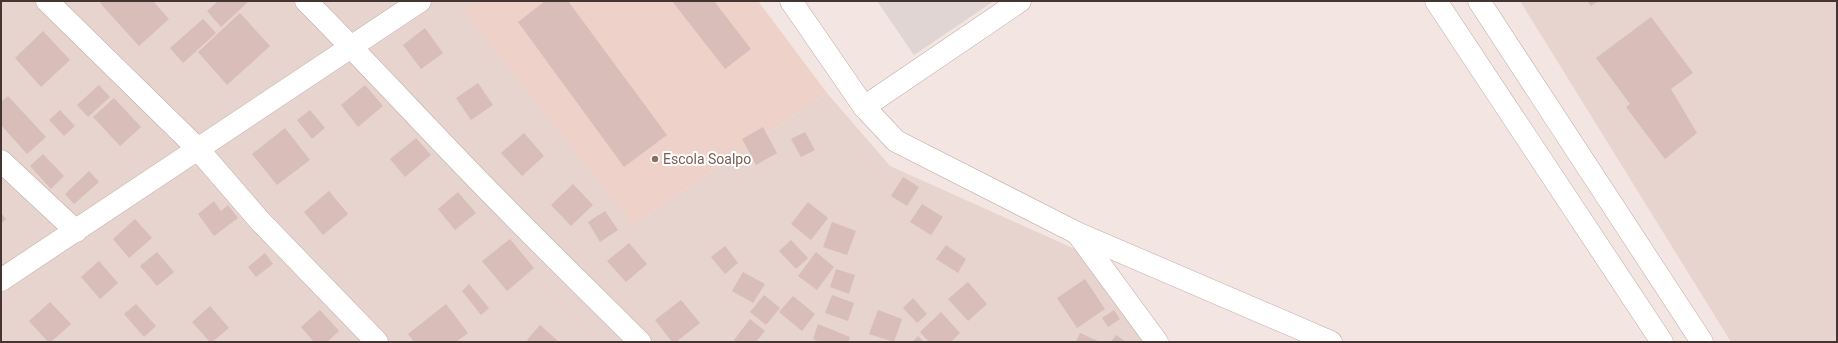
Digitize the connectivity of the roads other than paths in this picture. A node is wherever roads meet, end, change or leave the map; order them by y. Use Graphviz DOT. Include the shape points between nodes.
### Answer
graph roads {
  1 [pos="47,1"];
  2 [pos="306,1"];
  3 [pos="420,1"];
  4 [pos="791,1"];
  5 [pos="1020,1"];
  6 [pos="1436,1"];
  7 [pos="1479,1"];
  8 [pos="352,47"];
  9 [pos="864,107"];
  10 [pos="197,148"];
  11 [pos="1,162"];
  12 [pos="76,231"];
  13 [pos="1077,233"];
  14 [pos="1,280"];
  15 [pos="377,342"];
  16 [pos="640,342"];
  17 [pos="1157,342"];
  18 [pos="1331,342"];
  19 [pos="1662,342"];
  20 [pos="1702,342"];
  1 -- 10 [label="street"];
  2 -- 8 [label="street"];
  3 -- 8 [label="street"];
  4 -- 9 [label="street"];
  5 -- 9 [label="street"];
  6 -- 19 [label="street"];
  7 -- 20 [label="street"];
  8 -- 10 [label="street"];
  8 -- 16 [label="street" via="466,168"];
  9 -- 13 [label="street" via="896,141"];
  10 -- 12 [label="street"];
  10 -- 15 [label="street" via="260,221"];
  11 -- 12 [label="street"];
  12 -- 14 [label="street"];
  13 -- 17 [label="street"];
  13 -- 18 [label="street"];
}
